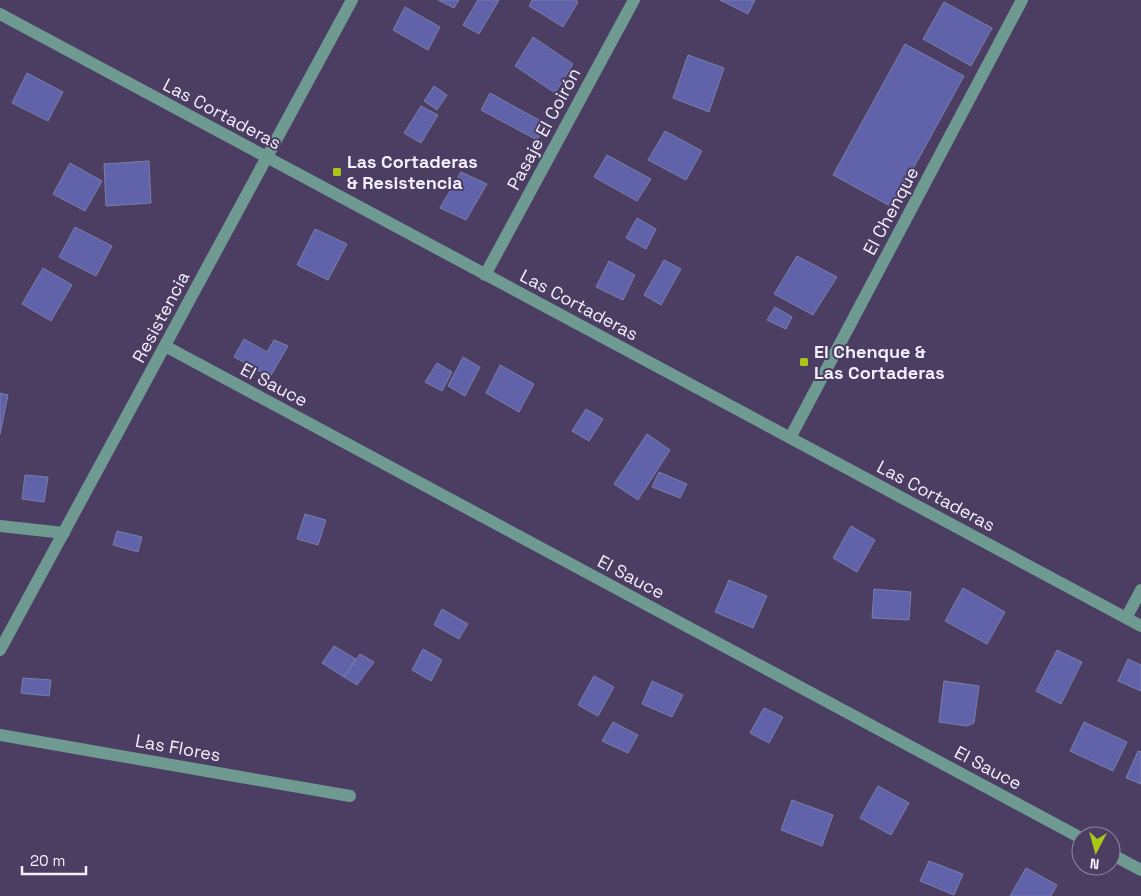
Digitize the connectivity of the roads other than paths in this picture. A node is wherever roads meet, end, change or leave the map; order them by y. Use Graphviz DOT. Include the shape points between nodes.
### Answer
graph roads {
  1 [pos="352,0"];
  2 [pos="634,0"];
  3 [pos="1022,0"];
  4 [pos="0,14"];
  5 [pos="267,158"];
  6 [pos="485,275"];
  7 [pos="165,346"];
  8 [pos="790,438"];
  9 [pos="0,526"];
  10 [pos="64,533"];
  11 [pos="1141,590"];
  12 [pos="1126,618"];
  13 [pos="1141,626"];
  14 [pos="0,650"];
  15 [pos="0,735"];
  16 [pos="350,796"];
  17 [pos="1071,833"];
  18 [pos="1121,859"];
  19 [pos="1141,870"];
  1 -- 5 [label="street, Resistencia"];
  2 -- 6 [label="street, Pasaje El Coirón"];
  3 -- 8 [label="street, El Chenque"];
  4 -- 5 [label="street, Las Cortaderas"];
  5 -- 6 [label="street, Las Cortaderas"];
  5 -- 7 [label="street, Resistencia"];
  6 -- 8 [label="street, Las Cortaderas"];
  7 -- 10 [label="street, Resistencia"];
  7 -- 17 [label="street, El Sauce"];
  8 -- 12 [label="street, Las Cortaderas"];
  9 -- 10 [label="street"];
  10 -- 14 [label="street, Resistencia"];
  11 -- 12 [label="street"];
  12 -- 13 [label="street, Las Cortaderas"];
  15 -- 16 [label="street, Las Flores"];
  18 -- 19 [label="street"];
}
